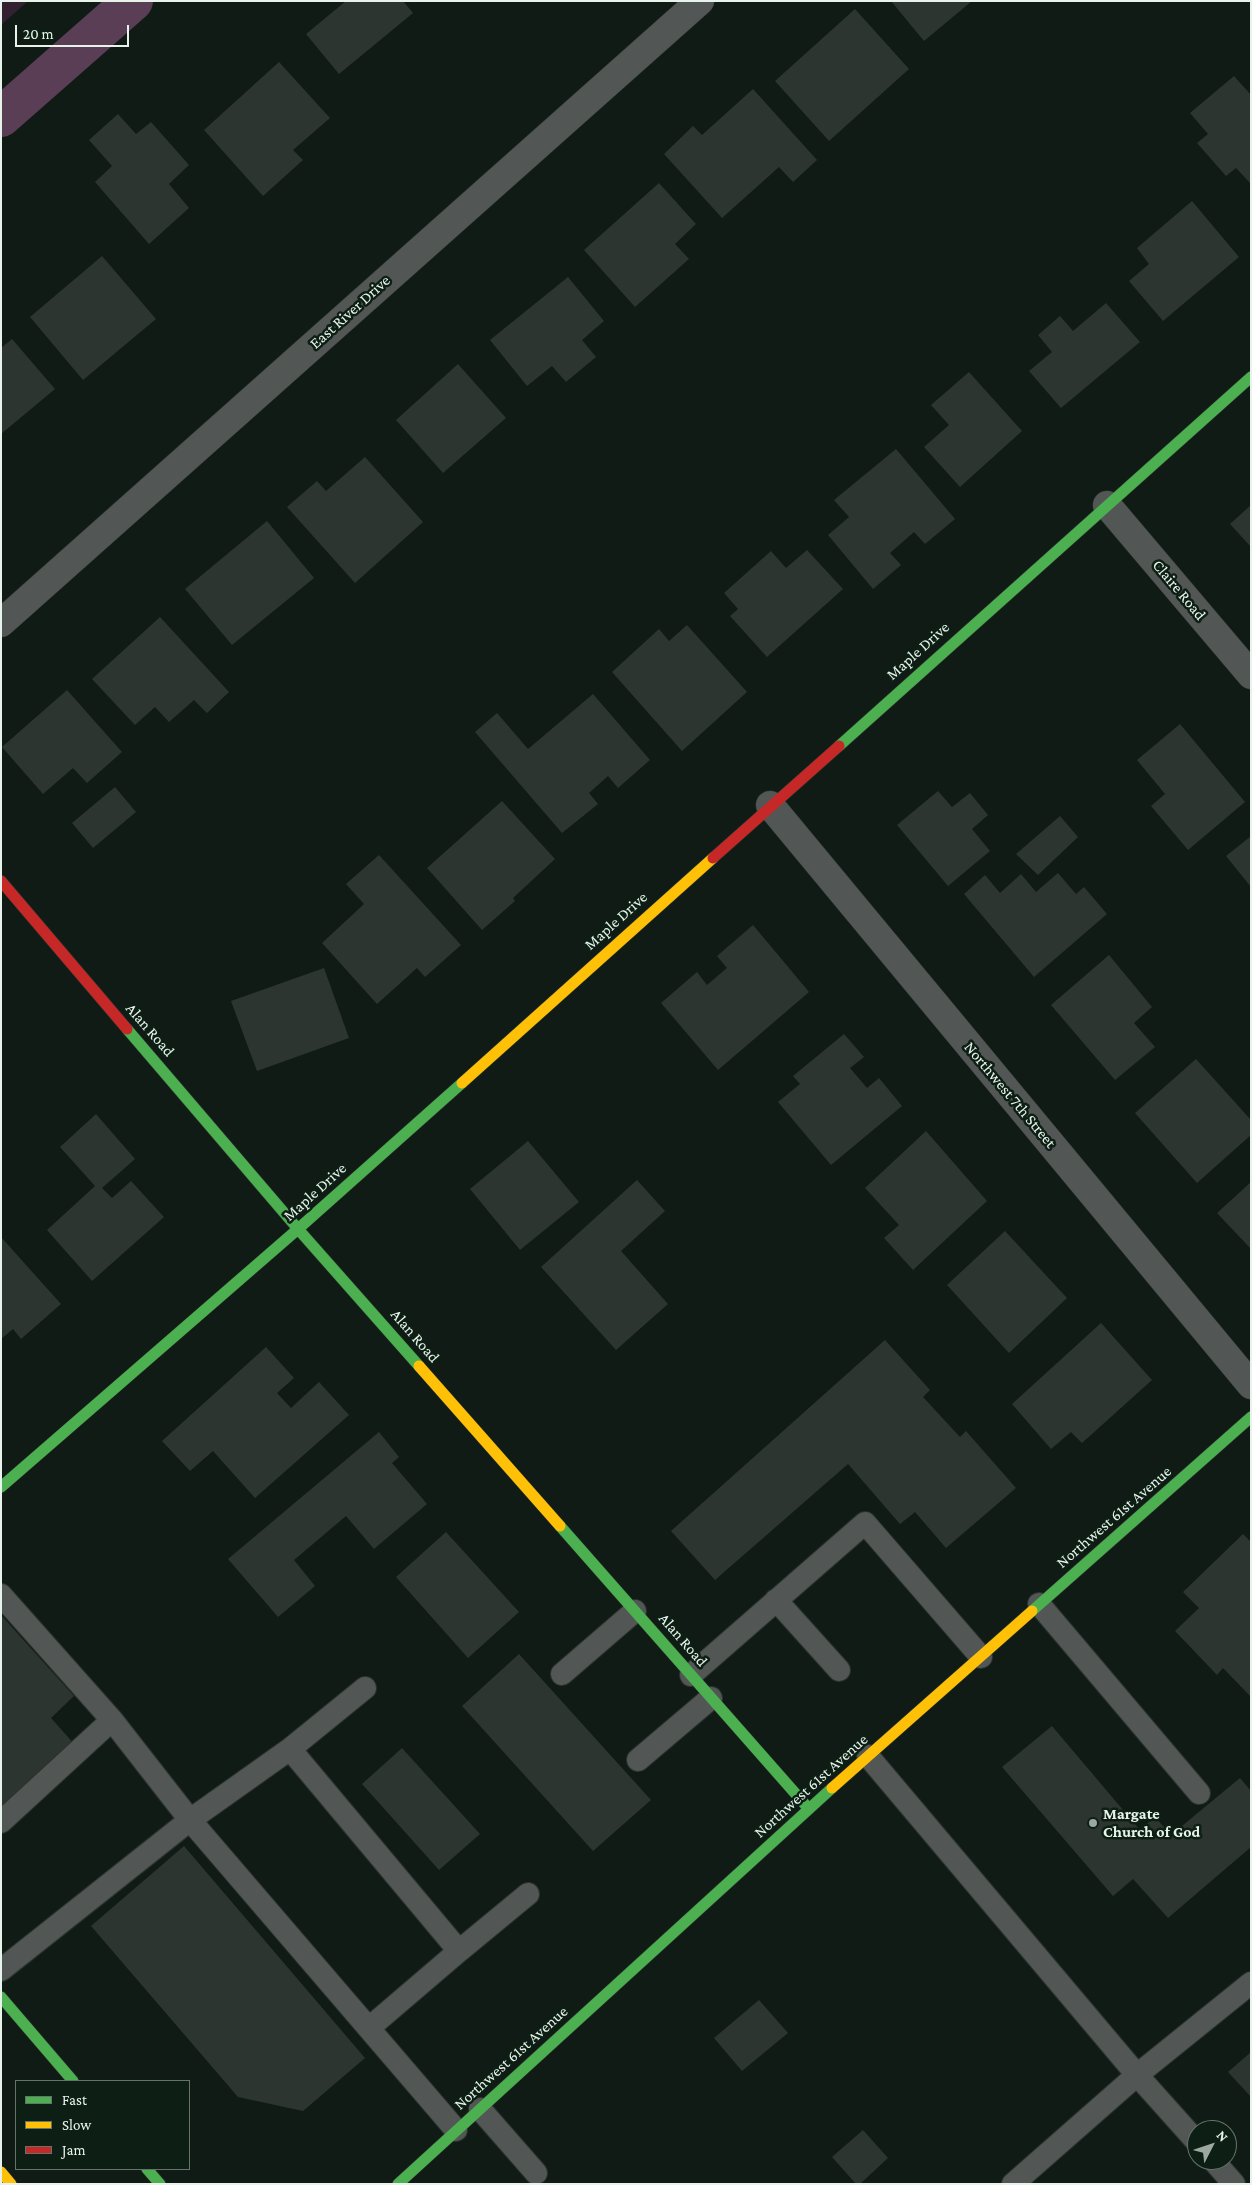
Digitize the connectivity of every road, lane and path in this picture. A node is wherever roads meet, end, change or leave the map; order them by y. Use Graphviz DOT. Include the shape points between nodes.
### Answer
graph roads {
  1 [pos="700,1"];
  2 [pos="1251,377"];
  3 [pos="1107,505"];
  4 [pos="1,623"];
  5 [pos="1251,675"];
  6 [pos="770,805"];
  7 [pos="1,881"];
  8 [pos="298,1229"];
  9 [pos="1251,1386"];
  10 [pos="1251,1417"];
  11 [pos="1,1487"];
  12 [pos="1,1595"];
  13 [pos="776,1600"];
  14 [pos="1039,1604"];
  15 [pos="635,1611"];
  16 [pos="981,1657"];
  17 [pos="839,1670"];
  18 [pos="562,1674"];
  19 [pos="691,1675"];
  20 [pos="365,1688"];
  21 [pos="711,1698"];
  22 [pos="112,1720"];
  23 [pos="290,1749"];
  24 [pos="868,1756"];
  25 [pos="638,1760"];
  26 [pos="1199,1793"];
  27 [pos="809,1809"];
  28 [pos="190,1820"];
  29 [pos="1,1822"];
  30 [pos="528,1894"];
  31 [pos="459,1951"];
  32 [pos="1,1970"];
  33 [pos="1251,1983"];
  34 [pos="1,1997"];
  35 [pos="369,2028"];
  36 [pos="1138,2074"];
  37 [pos="71,2080"];
  38 [pos="480,2109"];
  39 [pos="456,2130"];
  40 [pos="1187,2130"];
  41 [pos="148,2170"];
  42 [pos="1222,2170"];
  43 [pos="1,2172"];
  44 [pos="535,2180"];
  45 [pos="11,2184"];
  46 [pos="160,2184"];
  47 [pos="398,2184"];
  48 [pos="1013,2184"];
  49 [pos="1234,2184"];
  1 -- 4 [label="street, East River Drive"];
  2 -- 3 [label="street, Maple Drive"];
  3 -- 5 [label="street, Claire Road"];
  3 -- 6 [label="street, Maple Drive"];
  6 -- 8 [label="street, Maple Drive"];
  6 -- 9 [label="street, Northwest 7th Street"];
  7 -- 8 [label="street, Alan Road"];
  8 -- 11 [label="street, Maple Drive"];
  8 -- 15 [label="street, Alan Road"];
  10 -- 14 [label="street, Northwest 61st Avenue"];
  12 -- 22 [label="lane"];
  13 -- 16 [label="lane" via="865,1523"];
  13 -- 17 [label="lane"];
  13 -- 19 [label="lane"];
  14 -- 16 [label="street, Northwest 61st Avenue"];
  14 -- 26 [label="lane"];
  15 -- 18 [label="lane"];
  15 -- 19 [label="street, Alan Road"];
  16 -- 24 [label="street, Northwest 61st Avenue"];
  19 -- 21 [label="street, Alan Road"];
  20 -- 23 [label="lane"];
  21 -- 25 [label="lane"];
  21 -- 27 [label="street, Alan Road"];
  22 -- 28 [label="lane"];
  22 -- 29 [label="lane"];
  23 -- 28 [label="lane"];
  23 -- 31 [label="lane"];
  24 -- 27 [label="street, Northwest 61st Avenue"];
  24 -- 36 [label="lane"];
  27 -- 38 [label="street, Northwest 61st Avenue"];
  28 -- 32 [label="lane"];
  28 -- 35 [label="lane"];
  30 -- 31 [label="lane"];
  31 -- 35 [label="lane"];
  33 -- 36 [label="lane"];
  34 -- 37 [label="street"];
  35 -- 39 [label="lane"];
  36 -- 40 [label="lane"];
  36 -- 48 [label="lane"];
  38 -- 39 [label="street, Northwest 61st Avenue"];
  38 -- 44 [label="lane"];
  39 -- 47 [label="street, Northwest 61st Avenue"];
  41 -- 46 [label="street"];
  42 -- 49 [label="lane"];
  43 -- 45 [label="street"];
}
